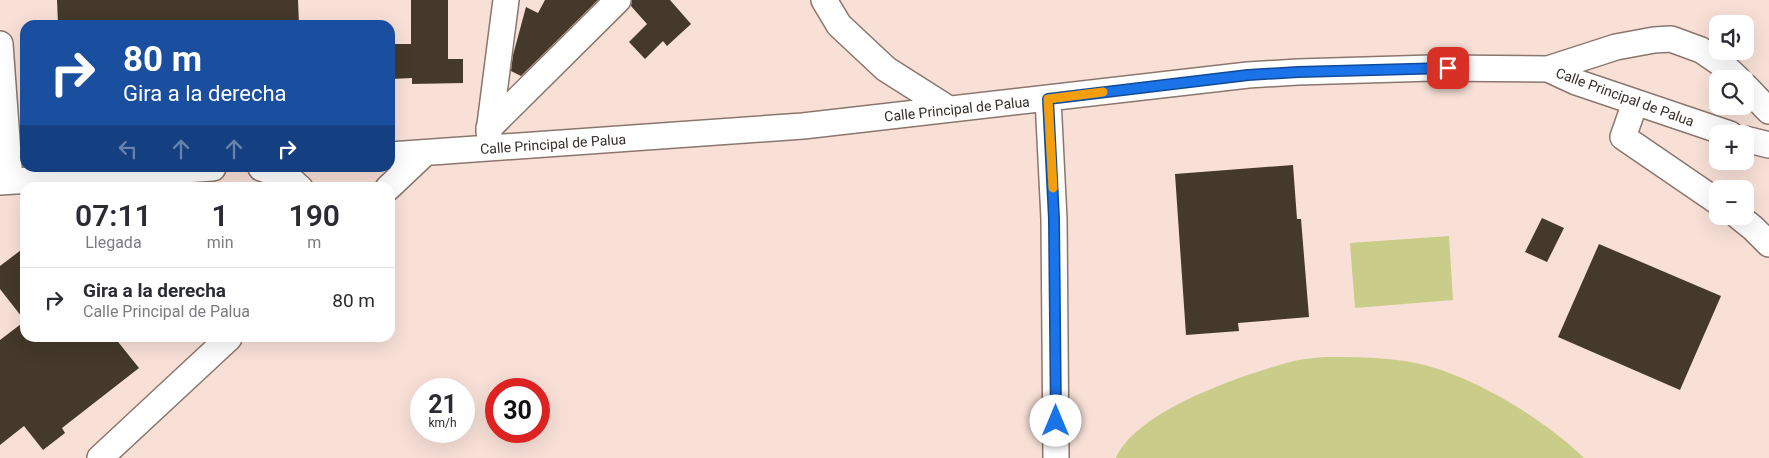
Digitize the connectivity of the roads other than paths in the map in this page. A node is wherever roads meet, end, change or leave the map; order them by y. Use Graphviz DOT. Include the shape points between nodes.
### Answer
graph roads {
  1 [pos="506,0"];
  2 [pos="618,0"];
  3 [pos="824,0"];
  4 [pos="0,44"];
  5 [pos="1548,69"];
  6 [pos="1728,70"];
  7 [pos="1754,96"];
  8 [pos="1048,99"];
  9 [pos="1635,103"];
  10 [pos="949,109"];
  11 [pos="1769,112"];
  12 [pos="1709,127"];
  13 [pos="488,138"];
  14 [pos="1754,141"];
  15 [pos="1769,145"];
  16 [pos="425,153"];
  17 [pos="395,155"];
  18 [pos="149,172"];
  19 [pos="272,172"];
  20 [pos="5,181"];
  21 [pos="293,182"];
  22 [pos="394,182"];
  23 [pos="1709,196"];
  24 [pos="1749,225"];
  25 [pos="1769,244"];
  26 [pos="225,342"];
  27 [pos="100,458"];
  28 [pos="1056,458"];
  1 -- 13 [label="street"];
  2 -- 13 [label="street"];
  3 -- 10 [label="street" via="839,25 886,69"];
  4 -- 20 [label="street"];
  5 -- 6 [label="street, Calle Principal de Palua" via="1616,47 1671,39 1701,50"];
  5 -- 8 [label="street, Calle Principal de Palua" via="1298,72"];
  5 -- 9 [label="street, Calle Principal de Palua"];
  7 -- 11 [label="street"];
  8 -- 10 [label="street, Calle Principal de Palua"];
  8 -- 28 [label="street" via="1054,219"];
  9 -- 12 [label="street, Calle Principal de Palua"];
  9 -- 23 [label="street" via="1623,137"];
  10 -- 13 [label="street, Calle Principal de Palua" via="803,126"];
  13 -- 16 [label="street, Calle Principal de Palua"];
  14 -- 15 [label="street"];
  16 -- 17 [label="street, Calle Principal de Palua"];
  16 -- 22 [label="street"];
  18 -- 20 [label="street"];
  19 -- 21 [label="street"];
  24 -- 25 [label="street"];
  26 -- 27 [label="street"];
}
